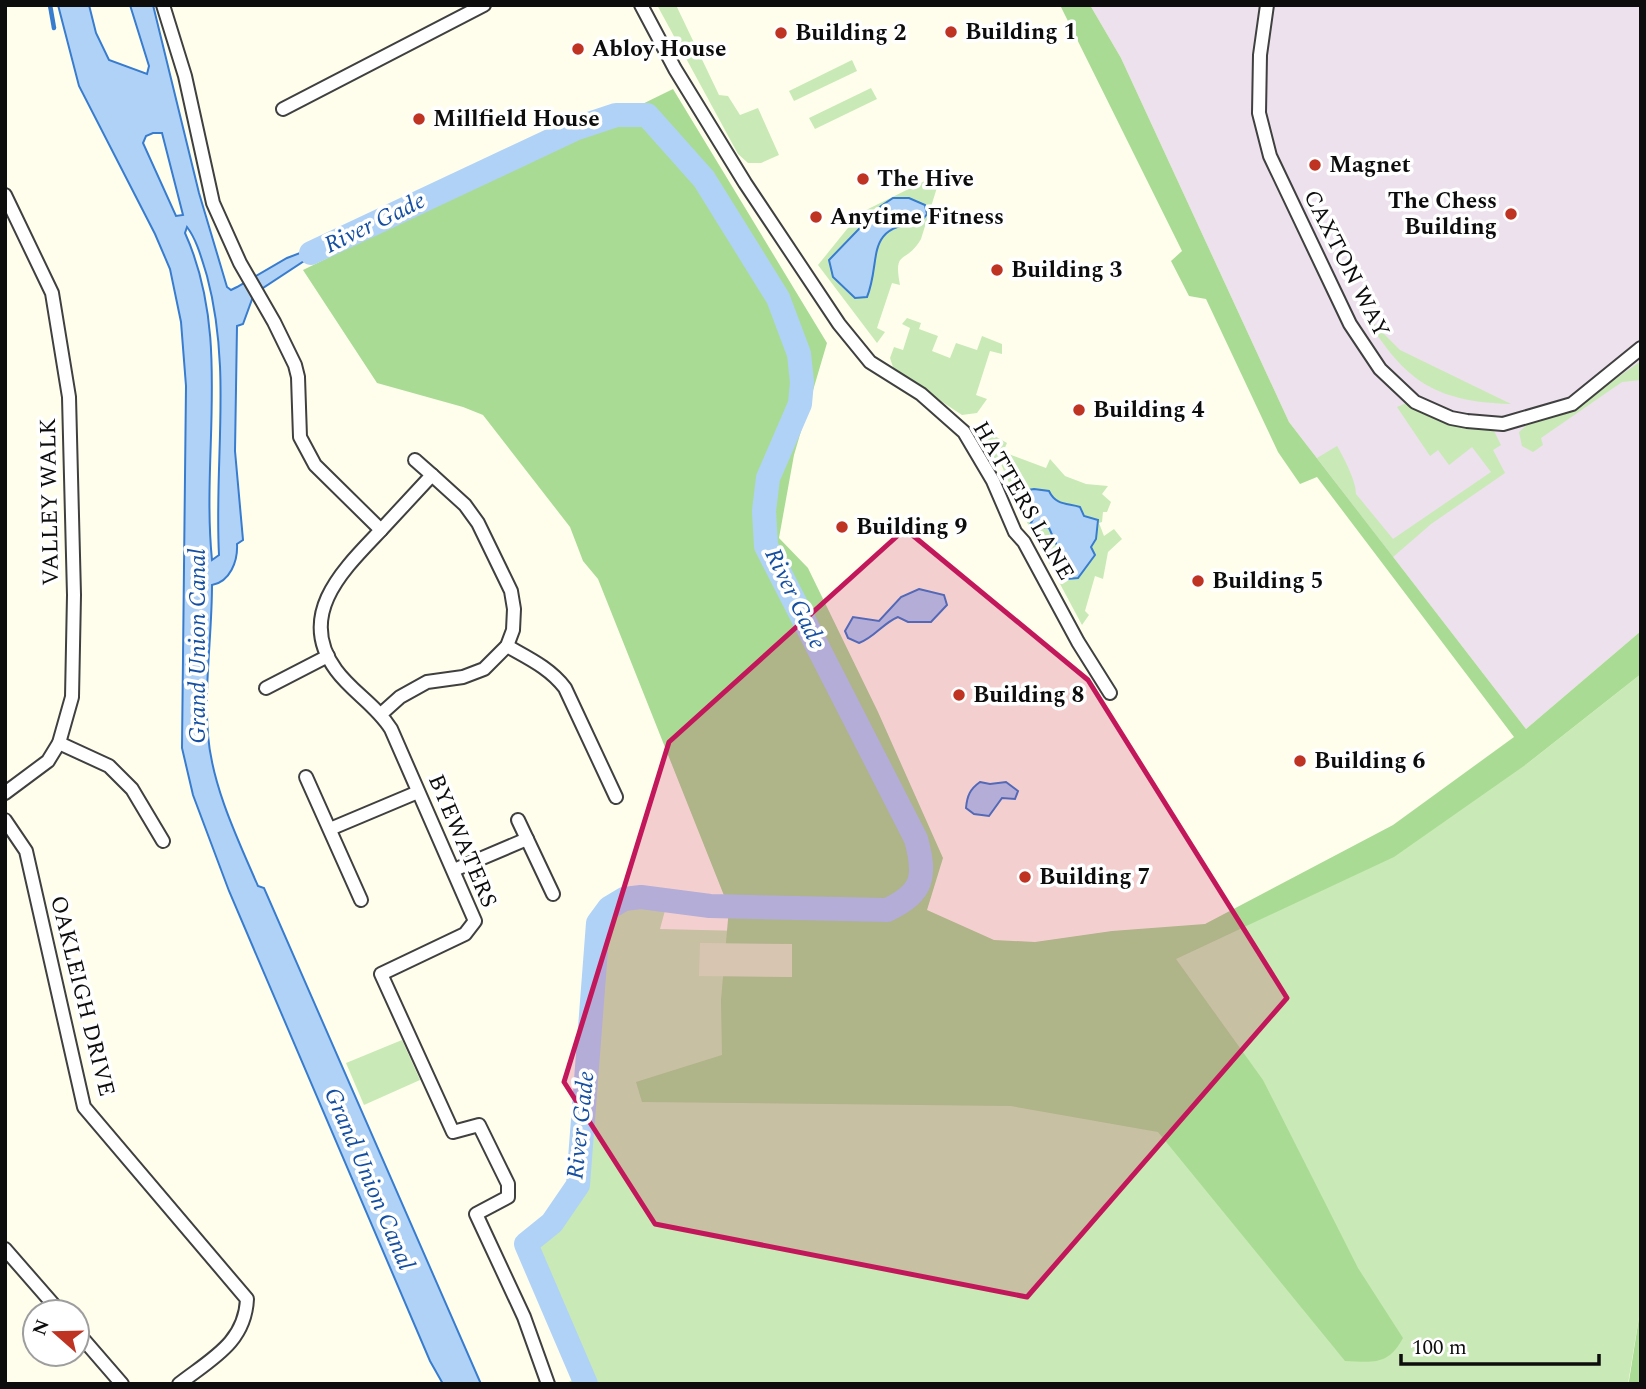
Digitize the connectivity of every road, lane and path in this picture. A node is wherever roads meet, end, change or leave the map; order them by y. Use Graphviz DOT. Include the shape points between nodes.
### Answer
graph roads {
  1 [pos="163,5"];
  2 [pos="641,5"];
  3 [pos="1267,5"];
  4 [pos="479,6"];
  5 [pos="283,109"];
  6 [pos="5,195"];
  7 [pos="1641,348"];
  8 [pos="415,460"];
  9 [pos="432,475"];
  10 [pos="381,530"];
  11 [pos="507,646"];
  12 [pos="328,656"];
  13 [pos="267,688"];
  14 [pos="1110,692"];
  15 [pos="382,714"];
  16 [pos="59,743"];
  17 [pos="306,777"];
  18 [pos="418,792"];
  19 [pos="5,793"];
  20 [pos="616,797"];
  21 [pos="5,820"];
  22 [pos="518,820"];
  23 [pos="330,829"];
  24 [pos="527,839"];
  25 [pos="163,841"];
  26 [pos="454,870"];
  27 [pos="553,894"];
  28 [pos="361,900"];
  29 [pos="5,1249"];
  30 [pos="48,1298"];
  31 [pos="91,1348"];
  32 [pos="122,1384"];
  33 [pos="179,1384"];
  34 [pos="548,1384"];
  1 -- 10 [label="street" via="185,76 213,203 298,377 298,426 306,450 315,465"];
  2 -- 14 [label="street, HATTERS LANE" via="703,114 839,324 870,362 921,394 964,432 993,481 1015,532"];
  3 -- 7 [label="street, CAXTON WAY" via="1259,113 1270,156 1364,351 1399,388 1415,402 1451,418 1503,424 1572,404"];
  4 -- 5 [label="street"];
  6 -- 16 [label="street, VALLEY WALK" via="52,293 69,397 72,697"];
  8 -- 9 [label="street"];
  9 -- 10 [label="street, BYEWATERS"];
  9 -- 11 [label="street" via="478,523 511,591 514,621"];
  10 -- 12 [label="street, BYEWATERS" via="345,567 326,599 321,624"];
  11 -- 15 [label="street" via="476,674 426,682"];
  11 -- 20 [label="street" via="556,676 565,688"];
  12 -- 13 [label="street"];
  12 -- 15 [label="street, BYEWATERS" via="336,671"];
  15 -- 18 [label="street, BYEWATERS"];
  16 -- 19 [label="street, VALLEY WALK" via="48,761"];
  16 -- 25 [label="street" via="109,766 132,789"];
  17 -- 23 [label="street"];
  18 -- 23 [label="street"];
  18 -- 26 [label="street, BYEWATERS"];
  21 -- 33 [label="street, OAKLEIGH DRIVE" via="26,851 84,1107 247,1299 246,1320 234,1340"];
  22 -- 24 [label="street"];
  23 -- 28 [label="street"];
  24 -- 26 [label="street"];
  24 -- 27 [label="street"];
  26 -- 34 [label="street, BYEWATERS" via="475,914 474,926 381,974 453,1132 479,1125 508,1184 508,1196 476,1214 524,1317"];
  29 -- 30 [label="street"];
  31 -- 32 [label="street"];
}
